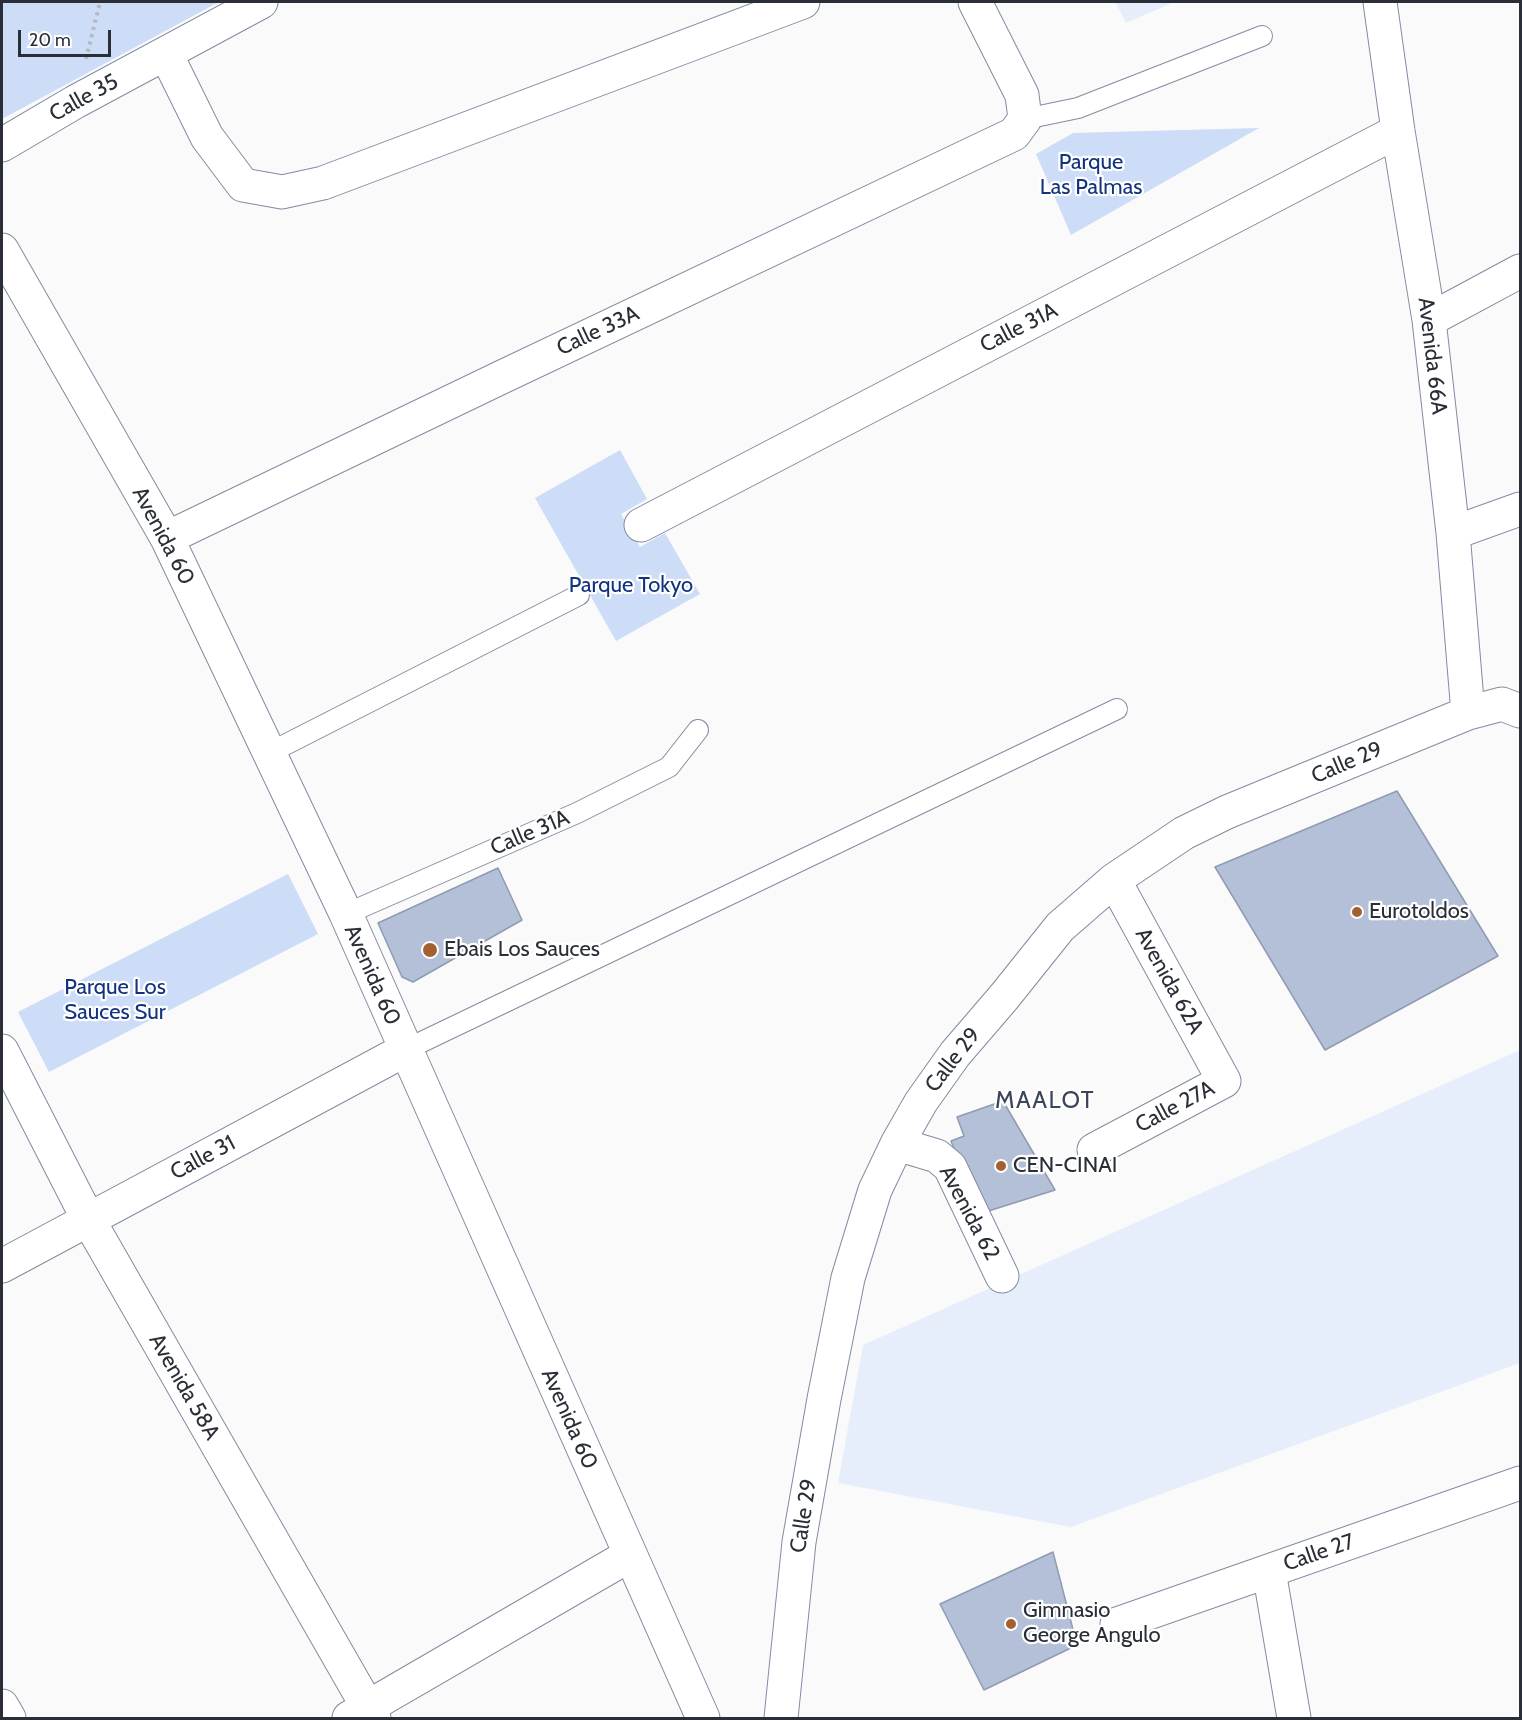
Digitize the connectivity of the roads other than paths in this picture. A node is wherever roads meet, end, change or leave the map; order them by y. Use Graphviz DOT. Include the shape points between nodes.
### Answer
graph roads {
  1 [pos="261,2"];
  2 [pos="803,2"];
  3 [pos="975,2"];
  4 [pos="1380,2"];
  5 [pos="1262,36"];
  6 [pos="166,54"];
  7 [pos="1025,119"];
  8 [pos="1398,131"];
  9 [pos="2,145"];
  10 [pos="2,250"];
  11 [pos="1521,272"];
  12 [pos="1429,320"];
  13 [pos="1521,509"];
  14 [pos="641,525"];
  15 [pos="1454,533"];
  16 [pos="167,538"];
  17 [pos="579,596"];
  18 [pos="1117,709"];
  19 [pos="1521,711"];
  20 [pos="1468,713"];
  21 [pos="698,730"];
  22 [pos="269,753"];
  23 [pos="1114,880"];
  24 [pos="346,914"];
  25 [pos="405,1050"];
  26 [pos="2,1052"];
  27 [pos="1224,1081"];
  28 [pos="897,1144"];
  29 [pos="1094,1150"];
  30 [pos="88,1219"];
  31 [pos="2,1266"];
  32 [pos="1002,1276"];
  33 [pos="1521,1483"];
  34 [pos="630,1555"];
  35 [pos="1269,1571"];
  36 [pos="1117,1624"];
  37 [pos="2,1706"];
  38 [pos="363,1715"];
  39 [pos="9,1719"];
  40 [pos="703,1719"];
  41 [pos="781,1719"];
  42 [pos="1294,1719"];
  1 -- 6 [label="street, Calle 35"];
  2 -- 6 [label="street" via="323,183 282,192 243,185 207,137"];
  3 -- 7 [label="street" via="1022,95"];
  4 -- 8 [label="street, Avenida 66A"];
  5 -- 7 [label="lane" via="1078,108"];
  6 -- 9 [label="street, Calle 35"];
  7 -- 16 [label="street, Calle 33A" via="1014,134"];
  8 -- 12 [label="street, Avenida 66A"];
  8 -- 14 [label="street, Calle 31A"];
  10 -- 16 [label="street, Avenida 60"];
  11 -- 12 [label="street"];
  12 -- 15 [label="street, Avenida 66A"];
  13 -- 15 [label="street"];
  15 -- 20 [label="street, Avenida 66A"];
  16 -- 22 [label="street, Avenida 60"];
  17 -- 22 [label="lane"];
  18 -- 25 [label="lane"];
  19 -- 20 [label="street, Calle 29" via="1502,704"];
  20 -- 23 [label="street, Calle 29" via="1184,833"];
  21 -- 24 [label="lane, Calle 31A" via="669,767 577,813"];
  22 -- 24 [label="street, Avenida 60"];
  23 -- 27 [label="street, Avenida 62A"];
  23 -- 28 [label="street, Calle 29" via="1060,927 955,1054"];
  24 -- 25 [label="street, Avenida 60"];
  25 -- 30 [label="street, Calle 31"];
  25 -- 34 [label="street, Avenida 60"];
  26 -- 30 [label="street, Avenida 58A"];
  27 -- 29 [label="street, Calle 27A"];
  28 -- 32 [label="street, Avenida 62" via="937,1156 950,1167"];
  28 -- 41 [label="street, Calle 29" via="875,1190 851,1268 824,1399 799,1542"];
  30 -- 31 [label="street, Calle 31"];
  30 -- 38 [label="street, Avenida 58A"];
  33 -- 35 [label="street, Calle 27"];
  34 -- 38 [label="street"];
  34 -- 40 [label="street, Avenida 60"];
  35 -- 36 [label="street, Calle 27"];
  35 -- 42 [label="street"];
  37 -- 39 [label="street"];
}
